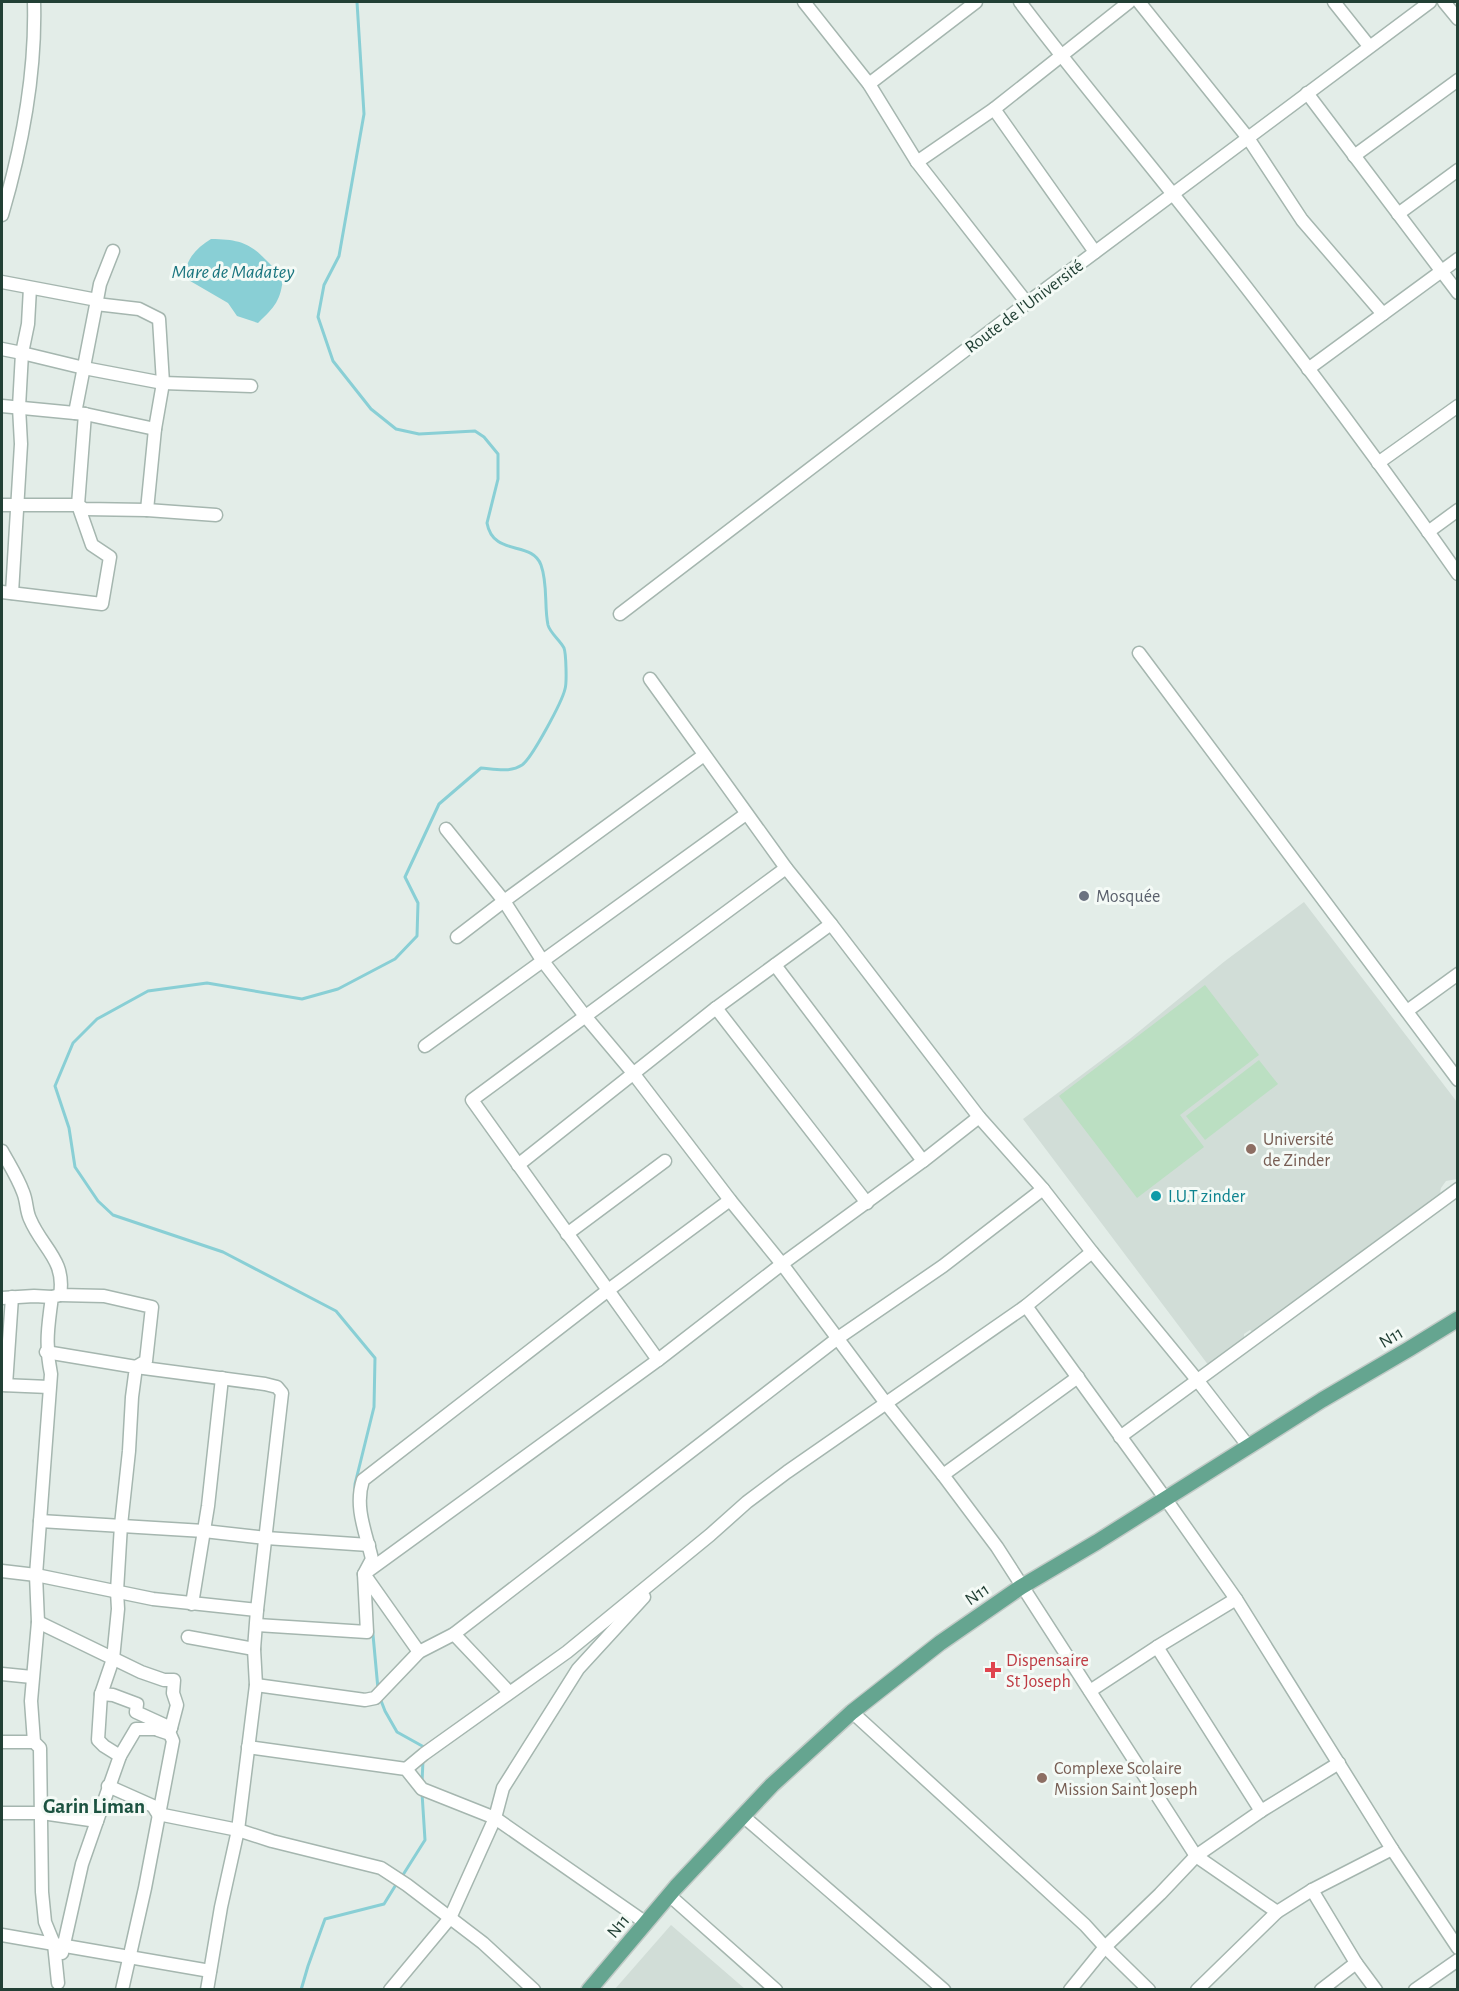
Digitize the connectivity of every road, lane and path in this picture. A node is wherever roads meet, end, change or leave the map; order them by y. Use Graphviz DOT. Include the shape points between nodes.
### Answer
graph roads {
  1 [pos="34,2"];
  2 [pos="804,2"];
  3 [pos="976,2"];
  4 [pos="1020,2"];
  5 [pos="1129,2"];
  6 [pos="1139,2"];
  7 [pos="1335,2"];
  8 [pos="1430,2"];
  9 [pos="1444,2"];
  10 [pos="1458,19"];
  11 [pos="1369,45"];
  12 [pos="1060,56"];
  13 [pos="1458,80"];
  14 [pos="869,84"];
  15 [pos="1307,93"];
  16 [pos="994,109"];
  17 [pos="1248,138"];
  18 [pos="1354,156"];
  19 [pos="917,162"];
  20 [pos="1458,170"];
  21 [pos="1173,194"];
  22 [pos="1398,214"];
  23 [pos="2,216"];
  24 [pos="112,251"];
  25 [pos="1095,252"];
  26 [pos="1458,259"];
  27 [pos="1442,271"];
  28 [pos="2,282"];
  29 [pos="30,288"];
  30 [pos="1458,293"];
  31 [pos="97,302"];
  32 [pos="1027,303"];
  33 [pos="1383,314"];
  34 [pos="2,349"];
  35 [pos="22,353"];
  36 [pos="84,368"];
  37 [pos="1308,369"];
  38 [pos="163,383"];
  39 [pos="251,386"];
  40 [pos="2,406"];
  41 [pos="1458,406"];
  42 [pos="19,407"];
  43 [pos="80,413"];
  44 [pos="154,429"];
  45 [pos="1378,464"];
  46 [pos="2,505"];
  47 [pos="16,505"];
  48 [pos="78,505"];
  49 [pos="147,510"];
  50 [pos="1458,510"];
  51 [pos="216,515"];
  52 [pos="1428,532"];
  53 [pos="1458,574"];
  54 [pos="7,593"];
  55 [pos="620,614"];
  56 [pos="1139,652"];
  57 [pos="650,679"];
  58 [pos="704,755"];
  59 [pos="746,814"];
  60 [pos="446,829"];
  61 [pos="786,868"];
  62 [pos="504,901"];
  63 [pos="831,924"];
  64 [pos="457,937"];
  65 [pos="542,960"];
  66 [pos="776,965"];
  67 [pos="1458,974"];
  68 [pos="717,1008"];
  69 [pos="1407,1011"];
  70 [pos="585,1016"];
  71 [pos="425,1046"];
  72 [pos="633,1073"];
  73 [pos="1458,1080"];
  74 [pos="979,1117"];
  75 [pos="2,1151"];
  76 [pos="665,1161"];
  77 [pos="923,1161"];
  78 [pos="518,1165"];
  79 [pos="1042,1189"];
  80 [pos="1458,1189"];
  81 [pos="730,1200"];
  82 [pos="867,1203"];
  83 [pos="567,1234"];
  84 [pos="1092,1252"];
  85 [pos="782,1264"];
  86 [pos="608,1291"];
  87 [pos="56,1296"];
  88 [pos="7,1298"];
  89 [pos="1026,1305"];
  90 [pos="1458,1318"];
  91 [pos="838,1338"];
  92 [pos="46,1352"];
  93 [pos="658,1360"];
  94 [pos="136,1367"];
  95 [pos="1078,1377"];
  96 [pos="222,1378"];
  97 [pos="1198,1380"];
  98 [pos="4,1385"];
  99 [pos="50,1387"];
  100 [pos="885,1402"];
  101 [pos="1120,1437"];
  102 [pos="1249,1447"];
  103 [pos="943,1474"];
  104 [pos="1165,1498"];
  105 [pos="40,1521"];
  106 [pos="121,1525"];
  107 [pos="204,1531"];
  108 [pos="266,1538"];
  109 [pos="369,1545"];
  110 [pos="672,1566"];
  111 [pos="2,1571"];
  112 [pos="364,1574"];
  113 [pos="36,1575"];
  114 [pos="1022,1587"];
  115 [pos="117,1591"];
  116 [pos="1236,1599"];
  117 [pos="192,1604"];
  118 [pos="257,1610"];
  119 [pos="38,1622"];
  120 [pos="257,1625"];
  121 [pos="454,1634"];
  122 [pos="188,1637"];
  123 [pos="1157,1647"];
  124 [pos="254,1649"];
  125 [pos="419,1652"];
  126 [pos="113,1659"];
  127 [pos="2,1674"];
  128 [pos="32,1677"];
  129 [pos="256,1685"];
  130 [pos="1090,1691"];
  131 [pos="509,1692"];
  132 [pos="101,1694"];
  133 [pos="852,1712"];
  134 [pos="171,1728"];
  135 [pos="157,1730"];
  136 [pos="2,1742"];
  137 [pos="34,1742"];
  138 [pos="248,1747"];
  139 [pos="120,1756"];
  140 [pos="1339,1763"];
  141 [pos="406,1769"];
  142 [pos="108,1786"];
  143 [pos="1261,1811"];
  144 [pos="2,1813"];
  145 [pos="42,1813"];
  146 [pos="158,1814"];
  147 [pos="743,1816"];
  148 [pos="495,1818"];
  149 [pos="97,1821"];
  150 [pos="237,1830"];
  151 [pos="1392,1849"];
  152 [pos="1196,1856"];
  153 [pos="1312,1890"];
  154 [pos="669,1895"];
  155 [pos="1277,1912"];
  156 [pos="450,1918"];
  157 [pos="646,1923"];
  158 [pos="2,1935"];
  159 [pos="58,1945"];
  160 [pos="1105,1947"];
  161 [pos="1458,1948"];
  162 [pos="129,1957"];
  163 [pos="1458,1960"];
  164 [pos="1356,1963"];
  165 [pos="210,1971"];
  166 [pos="58,1986"];
  167 [pos="122,1989"];
  168 [pos="207,1989"];
  169 [pos="390,1989"];
  170 [pos="534,1989"];
  171 [pos="589,1989"];
  172 [pos="776,1989"];
  173 [pos="944,1989"];
  174 [pos="1070,1989"];
  175 [pos="1149,1989"];
  176 [pos="1197,1989"];
  177 [pos="1321,1989"];
  178 [pos="1376,1989"];
  179 [pos="1415,1989"];
  1 -- 23 [label="street" via="28,99"];
  2 -- 14 [label="street"];
  3 -- 14 [label="street"];
  4 -- 12 [label="street"];
  5 -- 12 [label="street"];
  6 -- 17 [label="street"];
  7 -- 11 [label="street"];
  8 -- 11 [label="street, Route de l'Université"];
  9 -- 10 [label="street"];
  11 -- 15 [label="street, Route de l'Université"];
  12 -- 16 [label="street"];
  12 -- 21 [label="street"];
  13 -- 18 [label="street"];
  14 -- 19 [label="street"];
  15 -- 17 [label="street, Route de l'Université"];
  15 -- 18 [label="street"];
  16 -- 19 [label="street"];
  16 -- 25 [label="street"];
  17 -- 21 [label="street, Route de l'Université"];
  17 -- 33 [label="street" via="1302,220"];
  18 -- 22 [label="street"];
  19 -- 32 [label="street"];
  20 -- 22 [label="street"];
  21 -- 25 [label="street, Route de l'Université"];
  21 -- 37 [label="street"];
  22 -- 27 [label="street"];
  24 -- 31 [label="street"];
  25 -- 32 [label="street, Route de l'Université"];
  26 -- 27 [label="street"];
  27 -- 30 [label="street"];
  27 -- 33 [label="street"];
  28 -- 29 [label="street"];
  29 -- 31 [label="street"];
  29 -- 35 [label="street"];
  31 -- 36 [label="street"];
  31 -- 38 [label="street" via="139,309 159,319"];
  32 -- 55 [label="street, Route de l'Université"];
  33 -- 37 [label="street"];
  34 -- 35 [label="street"];
  35 -- 36 [label="street"];
  35 -- 42 [label="street"];
  36 -- 38 [label="street"];
  36 -- 43 [label="street"];
  37 -- 45 [label="street"];
  38 -- 39 [label="street"];
  38 -- 44 [label="street"];
  40 -- 42 [label="street"];
  41 -- 45 [label="street"];
  42 -- 43 [label="street"];
  42 -- 47 [label="street" via="21,444"];
  43 -- 44 [label="street"];
  43 -- 48 [label="street"];
  44 -- 49 [label="street"];
  45 -- 52 [label="street"];
  46 -- 47 [label="street"];
  47 -- 48 [label="street"];
  47 -- 54 [label="street"];
  48 -- 49 [label="street" via="84,509"];
  48 -- 54 [label="street" via="92,545 110,556 102,604"];
  49 -- 51 [label="street"];
  50 -- 52 [label="street"];
  52 -- 53 [label="street"];
  56 -- 69 [label="street"];
  57 -- 58 [label="street"];
  58 -- 59 [label="street"];
  58 -- 62 [label="street"];
  59 -- 61 [label="street"];
  59 -- 65 [label="street"];
  60 -- 62 [label="street"];
  61 -- 63 [label="street"];
  61 -- 70 [label="street"];
  62 -- 64 [label="street"];
  62 -- 65 [label="street"];
  63 -- 66 [label="street"];
  63 -- 74 [label="street"];
  65 -- 70 [label="street"];
  65 -- 71 [label="street"];
  66 -- 68 [label="street"];
  66 -- 77 [label="street"];
  67 -- 69 [label="street"];
  68 -- 72 [label="street"];
  68 -- 82 [label="street"];
  69 -- 73 [label="street"];
  70 -- 72 [label="street"];
  70 -- 78 [label="street" via="472,1100"];
  72 -- 78 [label="street"];
  72 -- 81 [label="street"];
  74 -- 77 [label="street"];
  74 -- 79 [label="street"];
  75 -- 87 [label="street" via="23,1192 34,1228 60,1270 62,1282"];
  76 -- 83 [label="street"];
  77 -- 82 [label="street"];
  78 -- 83 [label="street"];
  79 -- 84 [label="street"];
  79 -- 91 [label="street" via="943,1266"];
  80 -- 97 [label="street"];
  81 -- 85 [label="street"];
  81 -- 86 [label="street"];
  82 -- 85 [label="street"];
  83 -- 86 [label="street"];
  84 -- 89 [label="street"];
  84 -- 97 [label="street"];
  85 -- 91 [label="street"];
  85 -- 93 [label="street"];
  86 -- 93 [label="street"];
  86 -- 109 [label="street" via="363,1480 359,1491 361,1517"];
  87 -- 88 [label="street"];
  87 -- 92 [label="street"];
  87 -- 94 [label="street" via="104,1296 152,1307 146,1361"];
  88 -- 98 [label="street"];
  89 -- 95 [label="street"];
  89 -- 100 [label="street"];
  90 -- 102 [label="main road, N11"];
  91 -- 100 [label="street"];
  91 -- 121 [label="street"];
  92 -- 94 [label="street"];
  92 -- 99 [label="street"];
  93 -- 112 [label="street"];
  94 -- 96 [label="street"];
  94 -- 106 [label="street"];
  95 -- 101 [label="street"];
  95 -- 103 [label="street"];
  96 -- 107 [label="street"];
  96 -- 108 [label="street" via="266,1384 282,1393"];
  97 -- 101 [label="street"];
  97 -- 102 [label="street"];
  98 -- 99 [label="street"];
  99 -- 105 [label="street"];
  100 -- 103 [label="street"];
  100 -- 110 [label="street" via="747,1502"];
  101 -- 104 [label="street"];
  102 -- 104 [label="main road, N11"];
  103 -- 114 [label="street"];
  104 -- 114 [label="main road, N11"];
  104 -- 116 [label="street"];
  105 -- 106 [label="street"];
  105 -- 113 [label="street"];
  106 -- 107 [label="street"];
  106 -- 115 [label="street"];
  107 -- 108 [label="street"];
  107 -- 117 [label="street"];
  108 -- 109 [label="street"];
  108 -- 118 [label="street"];
  109 -- 112 [label="street" via="372,1559"];
  110 -- 131 [label="street" via="567,1652"];
  110 -- 148 [label="street" via="578,1669 503,1788"];
  111 -- 113 [label="street"];
  112 -- 120 [label="street" via="367,1632"];
  112 -- 125 [label="street"];
  113 -- 115 [label="street"];
  113 -- 119 [label="street"];
  114 -- 130 [label="street"];
  114 -- 133 [label="main road, N11" via="940,1643"];
  115 -- 117 [label="street"];
  115 -- 126 [label="street"];
  116 -- 123 [label="street"];
  116 -- 140 [label="street"];
  117 -- 118 [label="street"];
  118 -- 120 [label="street"];
  119 -- 126 [label="street"];
  119 -- 128 [label="street"];
  120 -- 124 [label="street"];
  121 -- 125 [label="street"];
  121 -- 131 [label="street"];
  122 -- 124 [label="street"];
  123 -- 130 [label="street"];
  123 -- 143 [label="street"];
  124 -- 129 [label="street"];
  125 -- 129 [label="street" via="375,1698 365,1700"];
  126 -- 132 [label="street"];
  126 -- 134 [label="street" via="164,1680 174,1680 177,1705"];
  127 -- 128 [label="street"];
  128 -- 137 [label="street"];
  129 -- 138 [label="street"];
  130 -- 152 [label="street"];
  131 -- 141 [label="street"];
  132 -- 134 [label="street" via="136,1704 136,1712"];
  132 -- 139 [label="street" via="98,1740"];
  133 -- 147 [label="main road, N11" via="793,1764"];
  133 -- 160 [label="street"];
  134 -- 135 [label="street"];
  135 -- 139 [label="street" via="136,1729"];
  135 -- 146 [label="street" via="170,1734 173,1741"];
  136 -- 137 [label="street"];
  137 -- 145 [label="street" via="40,1748"];
  138 -- 141 [label="street"];
  138 -- 150 [label="street"];
  139 -- 142 [label="street"];
  140 -- 143 [label="street"];
  140 -- 151 [label="street"];
  141 -- 148 [label="street" via="422,1789"];
  142 -- 146 [label="street" via="153,1806"];
  142 -- 149 [label="street"];
  143 -- 152 [label="street"];
  144 -- 145 [label="street"];
  145 -- 149 [label="street"];
  145 -- 159 [label="street" via="45,1922"];
  146 -- 150 [label="street"];
  146 -- 162 [label="street"];
  147 -- 154 [label="main road, N11"];
  147 -- 173 [label="street"];
  148 -- 156 [label="street"];
  148 -- 157 [label="street"];
  149 -- 159 [label="street"];
  150 -- 156 [label="street" via="381,1868"];
  150 -- 165 [label="street"];
  151 -- 153 [label="street"];
  151 -- 161 [label="street"];
  152 -- 155 [label="street"];
  152 -- 160 [label="street"];
  153 -- 155 [label="street"];
  153 -- 164 [label="street"];
  154 -- 157 [label="main road, N11"];
  154 -- 172 [label="street"];
  155 -- 176 [label="street"];
  156 -- 169 [label="street"];
  156 -- 170 [label="street"];
  157 -- 171 [label="main road, N11"];
  158 -- 159 [label="street"];
  159 -- 162 [label="street"];
  159 -- 166 [label="street"];
  160 -- 174 [label="street"];
  160 -- 175 [label="street"];
  162 -- 165 [label="street"];
  162 -- 167 [label="street"];
  163 -- 179 [label="street"];
  164 -- 177 [label="street"];
  164 -- 178 [label="street"];
  165 -- 168 [label="street"];
}
